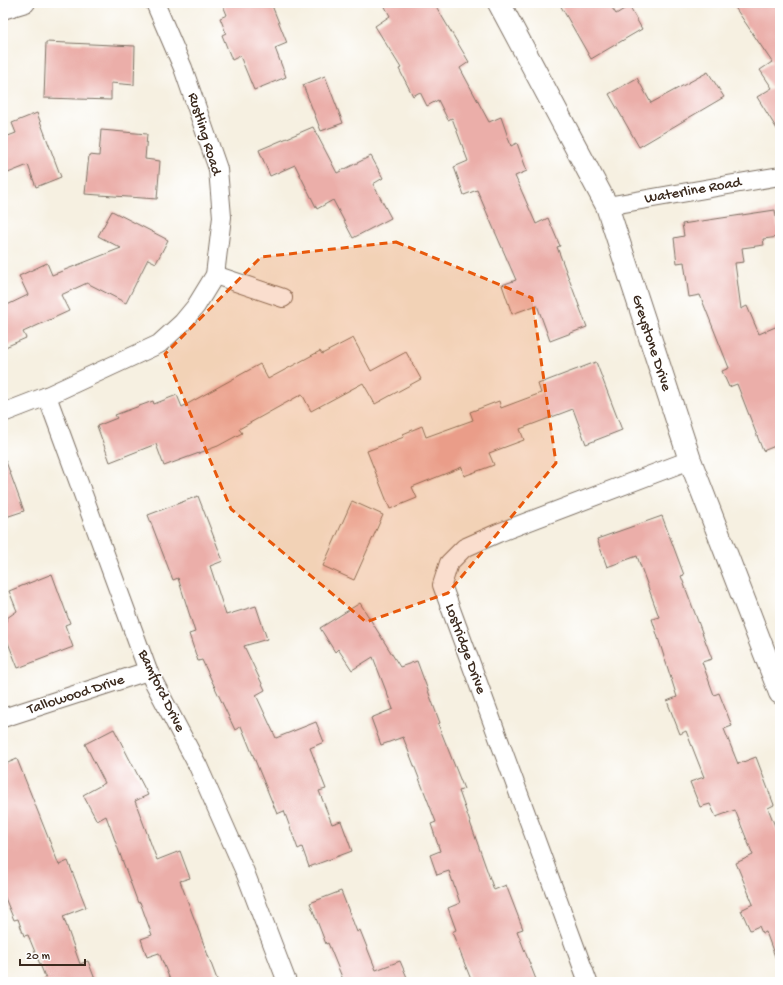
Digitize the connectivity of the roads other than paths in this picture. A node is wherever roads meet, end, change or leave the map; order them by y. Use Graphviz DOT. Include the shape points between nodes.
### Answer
graph roads {
  1 [pos="26,3"];
  2 [pos="155,3"];
  3 [pos="499,3"];
  4 [pos="3,10"];
  5 [pos="780,176"];
  6 [pos="607,206"];
  7 [pos="215,275"];
  8 [pos="283,298"];
  9 [pos="47,396"];
  10 [pos="3,413"];
  11 [pos="690,460"];
  12 [pos="148,671"];
  13 [pos="780,693"];
  14 [pos="3,718"];
  15 [pos="287,982"];
  16 [pos="588,982"];
  1 -- 4 [label="street"];
  2 -- 7 [label="street, Rustling Road" via="183,68 218,169 222,217"];
  3 -- 6 [label="street, Greystone Drive"];
  5 -- 6 [label="street, Waterline Road"];
  6 -- 11 [label="street, Greystone Drive"];
  7 -- 8 [label="street"];
  7 -- 9 [label="street, Rustling Road" via="182,324 159,344"];
  9 -- 10 [label="street, Rustling Road"];
  9 -- 12 [label="street, Bamford Drive"];
  11 -- 13 [label="street, Greystone Drive"];
  11 -- 16 [label="street, Lostridge Drive" via="464,548 449,563 442,585"];
  12 -- 14 [label="street, Tallowood Drive"];
  12 -- 15 [label="street, Bamford Drive" via="198,766 245,872"];
}
